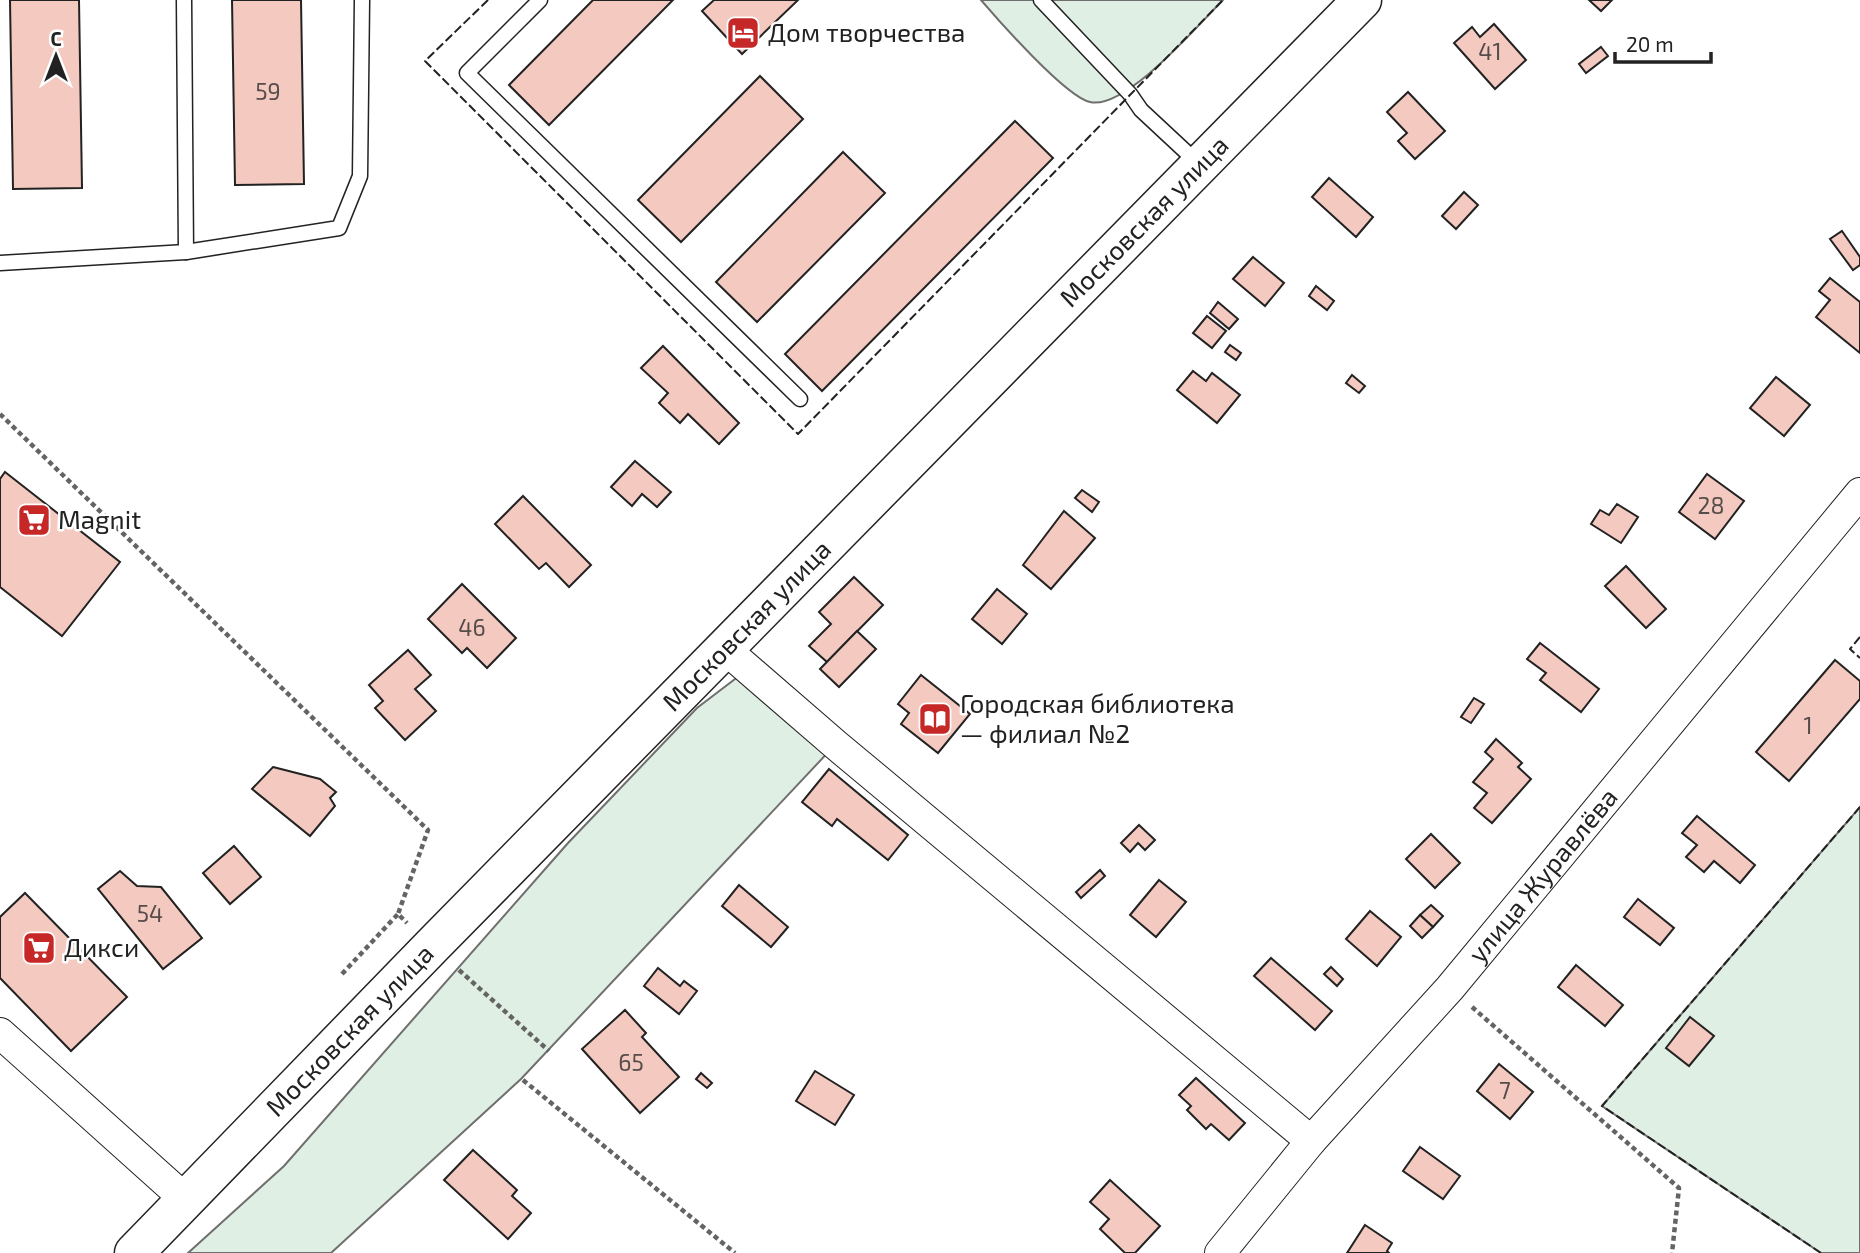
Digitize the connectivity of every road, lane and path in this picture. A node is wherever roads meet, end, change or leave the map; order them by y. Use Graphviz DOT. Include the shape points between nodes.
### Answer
graph roads {
  1 [pos="184,0"];
  2 [pos="362,0"];
  3 [pos="540,0"];
  4 [pos="1041,0"];
  5 [pos="1362,0"];
  6 [pos="1199,164"];
  7 [pos="186,251"];
  8 [pos="0,263"];
  9 [pos="800,399"];
  10 [pos="0,414"];
  11 [pos="1860,493"];
  12 [pos="725,649"];
  13 [pos="398,914"];
  14 [pos="408,923"];
  15 [pos="454,966"];
  16 [pos="342,974"];
  17 [pos="1450,988"];
  18 [pos="0,1033"];
  19 [pos="549,1051"];
  20 [pos="523,1080"];
  21 [pos="1311,1141"];
  22 [pos="185,1199"];
  23 [pos="134,1253"];
  24 [pos="735,1253"];
  25 [pos="1220,1253"];
  26 [pos="1672,1253"];
  1 -- 7 [label="lane"];
  2 -- 7 [label="lane" via="360,176 339,228"];
  3 -- 9 [label="lane" via="467,73"];
  4 -- 6 [label="lane" via="1141,110"];
  5 -- 6 [label="main road, Московская улица"];
  6 -- 12 [label="main road, Московская улица"];
  7 -- 8 [label="lane"];
  10 -- 13 [label="path" via="428,830"];
  11 -- 17 [label="street, улица Журавлёва"];
  12 -- 21 [label="street"];
  12 -- 22 [label="main road, Московская улица"];
  13 -- 14 [label="path"];
  13 -- 16 [label="path"];
  15 -- 19 [label="path"];
  17 -- 21 [label="street, улица Журавлёва"];
  17 -- 26 [label="path" via="1679,1188"];
  18 -- 22 [label="street"];
  20 -- 24 [label="path"];
  21 -- 25 [label="street, улица Журавлёва"];
  22 -- 23 [label="main road, Московская улица"];
}
